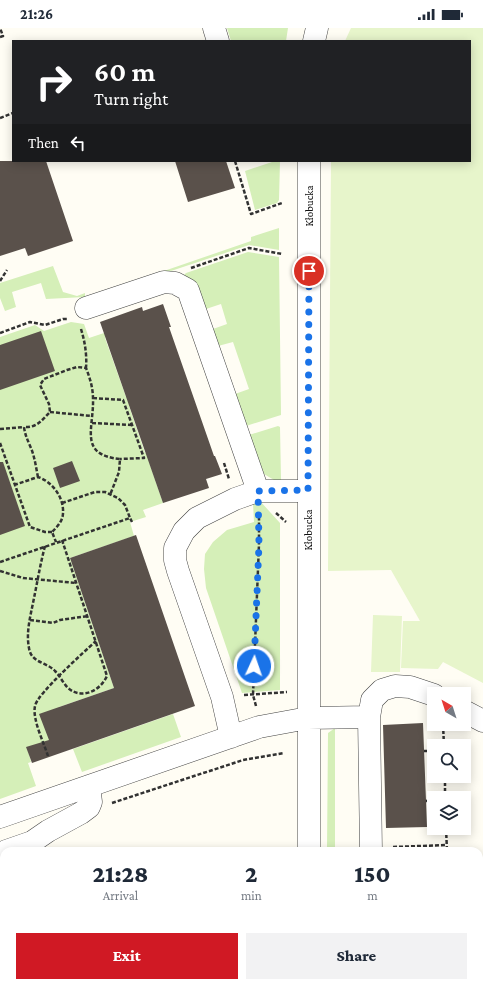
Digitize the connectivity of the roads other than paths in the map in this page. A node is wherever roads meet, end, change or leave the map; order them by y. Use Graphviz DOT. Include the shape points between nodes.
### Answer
graph roads {
  1 [pos="214,28"];
  2 [pos="317,28"];
  3 [pos="218,40"];
  4 [pos="314,40"];
  5 [pos="310,162"];
  6 [pos="79,316"];
  7 [pos="308,490"];
  8 [pos="258,491"];
  9 [pos="427,693"];
  10 [pos="471,715"];
  11 [pos="369,717"];
  12 [pos="308,718"];
  13 [pos="483,721"];
  14 [pos="231,737"];
  15 [pos="89,786"];
  16 [pos="0,817"];
  17 [pos="17,847"];
  18 [pos="308,847"];
  19 [pos="370,847"];
  1 -- 3 [label="street"];
  2 -- 4 [label="street"];
  5 -- 7 [label="street, Kłobucka"];
  6 -- 8 [label="street" via="164,282 175,283 188,290"];
  7 -- 8 [label="street"];
  7 -- 12 [label="street, Kłobucka"];
  8 -- 14 [label="street" via="197,518 184,531 175,548 178,572 222,697"];
  9 -- 11 [label="street" via="410,687 395,686 382,690 372,700"];
  10 -- 13 [label="street"];
  11 -- 12 [label="street"];
  11 -- 19 [label="street"];
  12 -- 14 [label="street" via="259,728"];
  12 -- 18 [label="street, Kłobucka"];
  14 -- 15 [label="street"];
  15 -- 16 [label="street"];
  15 -- 17 [label="street" via="92,802 82,813 32,842"];
}
